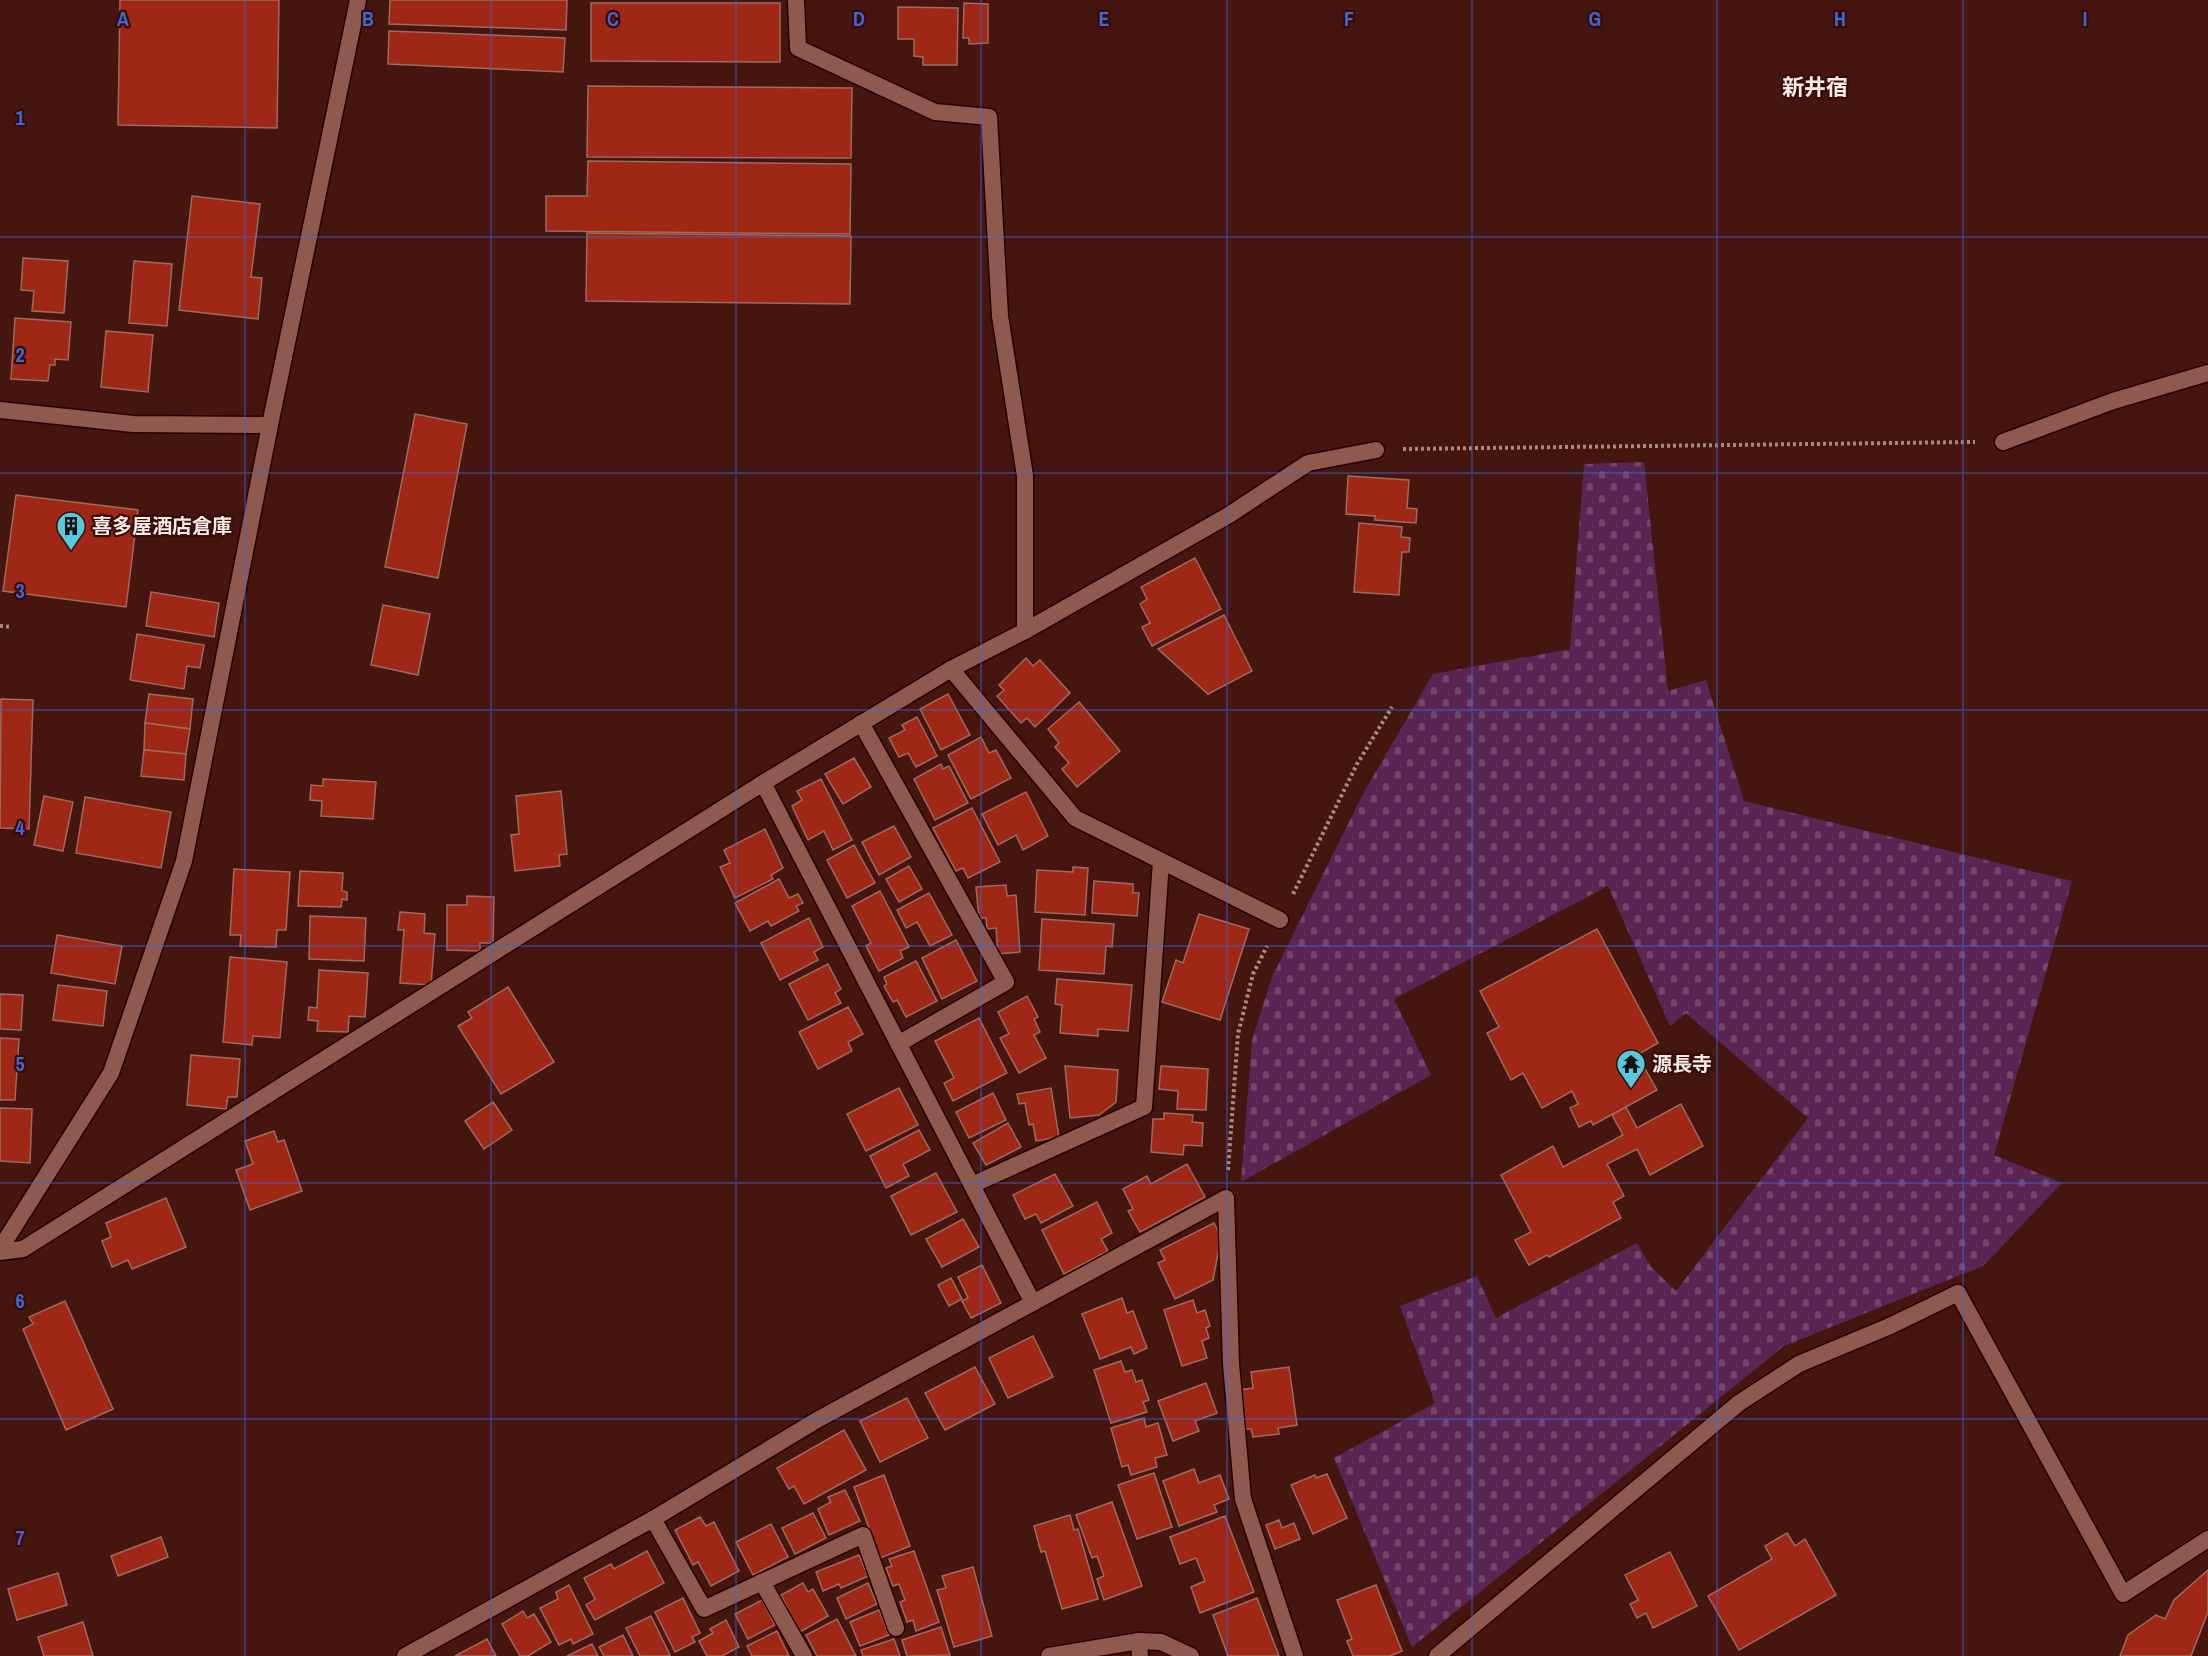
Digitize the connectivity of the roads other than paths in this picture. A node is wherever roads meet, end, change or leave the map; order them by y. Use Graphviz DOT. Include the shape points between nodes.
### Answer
graph roads {
  1 [pos="358,0"];
  2 [pos="795,0"];
  3 [pos="2208,373"];
  4 [pos="0,410"];
  5 [pos="270,425"];
  6 [pos="2002,442"];
  7 [pos="1376,450"];
  8 [pos="1025,631"];
  9 [pos="951,669"];
  10 [pos="861,723"];
  11 [pos="763,783"];
  12 [pos="1161,861"];
  13 [pos="1280,920"];
  14 [pos="898,1044"];
  15 [pos="972,1185"];
  16 [pos="0,1251"];
  17 [pos="1033,1303"];
  18 [pos="652,1519"];
  19 [pos="2208,1539"];
  20 [pos="762,1582"];
  21 [pos="896,1628"];
  22 [pos="1140,1648"];
  23 [pos="405,1656"];
  24 [pos="804,1656"];
  25 [pos="1049,1656"];
  26 [pos="1191,1656"];
  27 [pos="1295,1656"];
  28 [pos="1437,1656"];
  1 -- 5 [label="street"];
  2 -- 8 [label="street" via="798,48 935,112 989,117 1000,316 1025,476"];
  3 -- 6 [label="street" via="2113,400"];
  4 -- 5 [label="street" via="133,424"];
  5 -- 16 [label="street" via="184,861 111,1073"];
  7 -- 8 [label="street" via="1308,463 1229,515"];
  8 -- 9 [label="street"];
  9 -- 10 [label="street"];
  9 -- 12 [label="street" via="1075,818"];
  10 -- 11 [label="street"];
  10 -- 14 [label="street" via="1006,982"];
  11 -- 14 [label="street"];
  11 -- 16 [label="street" via="23,1249"];
  12 -- 13 [label="street"];
  12 -- 15 [label="street" via="1144,1107"];
  14 -- 15 [label="street"];
  15 -- 17 [label="street"];
  17 -- 18 [label="street" via="817,1420"];
  17 -- 27 [label="street" via="1226,1198 1231,1364 1243,1498"];
  18 -- 20 [label="street" via="704,1609"];
  18 -- 23 [label="street"];
  19 -- 28 [label="street" via="2123,1594 1958,1293 1799,1364 1739,1403"];
  20 -- 21 [label="street" via="863,1535"];
  20 -- 24 [label="street"];
  22 -- 25 [label="street"];
  22 -- 26 [label="street" via="1161,1642"];
}
